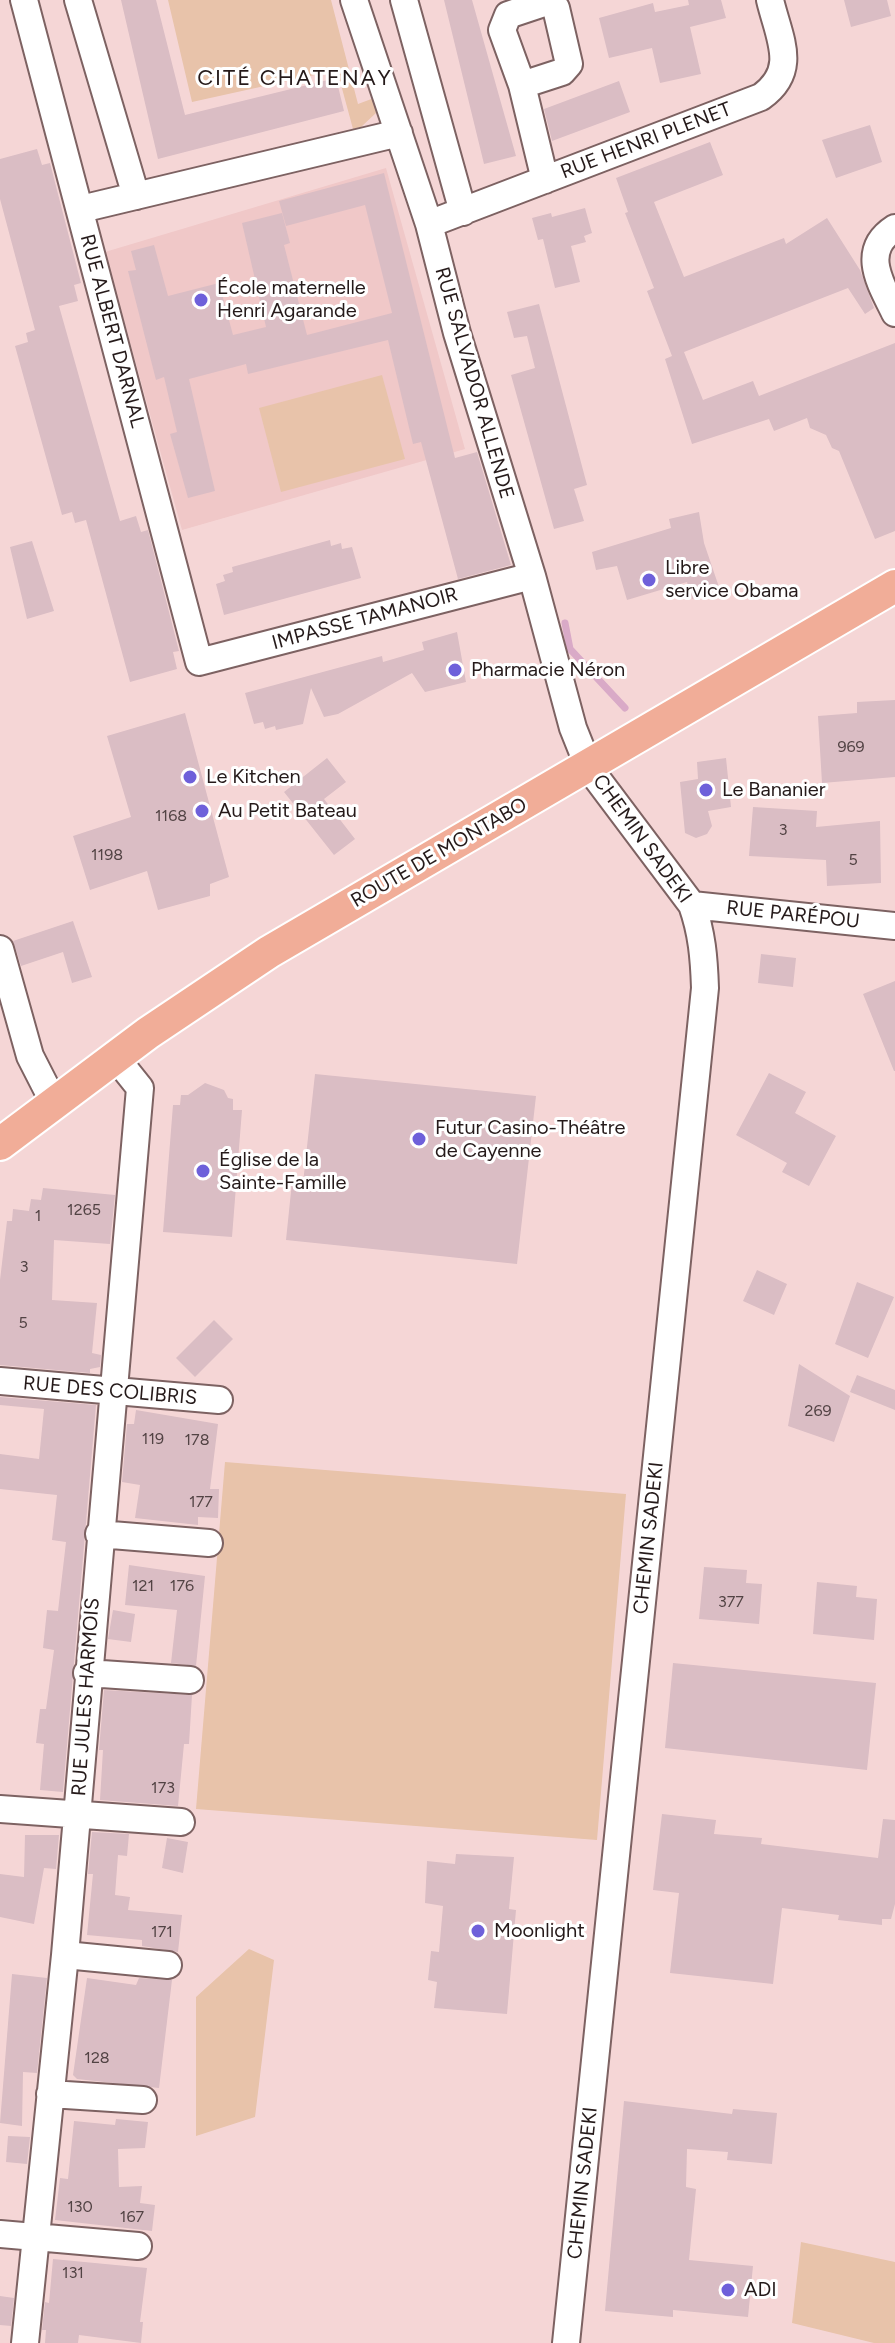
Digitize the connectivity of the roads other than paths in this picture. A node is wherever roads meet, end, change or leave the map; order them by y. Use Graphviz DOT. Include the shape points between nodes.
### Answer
graph roads {
  1 [pos="24,0"];
  2 [pos="78,0"];
  3 [pos="354,0"];
  4 [pos="404,0"];
  5 [pos="770,0"];
  6 [pos="522,85"];
  7 [pos="399,133"];
  8 [pos="545,180"];
  9 [pos="136,196"];
  10 [pos="81,209"];
  11 [pos="463,212"];
  12 [pos="429,224"];
  13 [pos="895,228"];
  14 [pos="895,313"];
  15 [pos="532,576"];
  16 [pos="895,586"];
  17 [pos="199,662"];
  18 [pos="589,768"];
  19 [pos="692,905"];
  20 [pos="895,926"];
  21 [pos="0,949"];
  22 [pos="116,1058"];
  23 [pos="54,1103"];
  24 [pos="0,1144"];
  25 [pos="0,1381"];
  26 [pos="112,1392"];
  27 [pos="219,1400"];
  28 [pos="99,1534"];
  29 [pos="209,1543"];
  30 [pos="87,1673"];
  31 [pos="190,1680"];
  32 [pos="0,1809"];
  33 [pos="77,1815"];
  34 [pos="181,1822"];
  35 [pos="65,1955"];
  36 [pos="168,1965"];
  37 [pos="50,2094"];
  38 [pos="143,2100"];
  39 [pos="0,2234"];
  40 [pos="37,2238"];
  41 [pos="138,2246"];
  42 [pos="25,2343"];
  43 [pos="566,2343"];
  1 -- 10 [label="street, RUE ALBERT DARNAL"];
  2 -- 9 [label="street"];
  3 -- 7 [label="street, RUE SALVADOR ALLENDE"];
  4 -- 11 [label="street"];
  5 -- 8 [label="street, RUE HENRI PLENET" via="785,64 779,85 761,97"];
  6 -- 8 [label="street"];
  7 -- 9 [label="street"];
  7 -- 12 [label="street, RUE SALVADOR ALLENDE"];
  8 -- 11 [label="street, RUE HENRI PLENET"];
  9 -- 10 [label="street"];
  10 -- 17 [label="street, RUE ALBERT DARNAL"];
  11 -- 12 [label="street, RUE HENRI PLENET"];
  12 -- 15 [label="street, RUE SALVADOR ALLENDE"];
  13 -- 14 [label="street" via="874,257"];
  15 -- 17 [label="street, IMPASSE TAMANOIR"];
  15 -- 18 [label="street, RUE SALVADOR ALLENDE"];
  16 -- 18 [label="main road, ROUTE DE MONTABO"];
  18 -- 19 [label="street, CHEMIN SADEKI"];
  18 -- 22 [label="main road, ROUTE DE MONTABO" via="269,952"];
  19 -- 20 [label="street, RUE PARÉPOU"];
  19 -- 43 [label="street, CHEMIN SADEKI" via="701,930 705,988"];
  21 -- 23 [label="street" via="30,1056"];
  22 -- 23 [label="main road, ROUTE DE MONTABO"];
  22 -- 26 [label="street, RUE JULES HARMOIS" via="140,1088"];
  23 -- 24 [label="main road, ROUTE DE MONTABO"];
  25 -- 26 [label="street, RUE DES COLIBRIS"];
  26 -- 27 [label="street, RUE DES COLIBRIS"];
  26 -- 28 [label="street, RUE JULES HARMOIS"];
  28 -- 29 [label="street"];
  28 -- 30 [label="street, RUE JULES HARMOIS"];
  30 -- 31 [label="street"];
  30 -- 33 [label="street, RUE JULES HARMOIS"];
  32 -- 33 [label="street"];
  33 -- 34 [label="street"];
  33 -- 35 [label="street, RUE JULES HARMOIS"];
  35 -- 36 [label="street"];
  35 -- 37 [label="street, RUE JULES HARMOIS"];
  37 -- 38 [label="street"];
  37 -- 40 [label="street, RUE JULES HARMOIS"];
  39 -- 40 [label="street"];
  40 -- 41 [label="street"];
  40 -- 42 [label="street, RUE JULES HARMOIS"];
}
